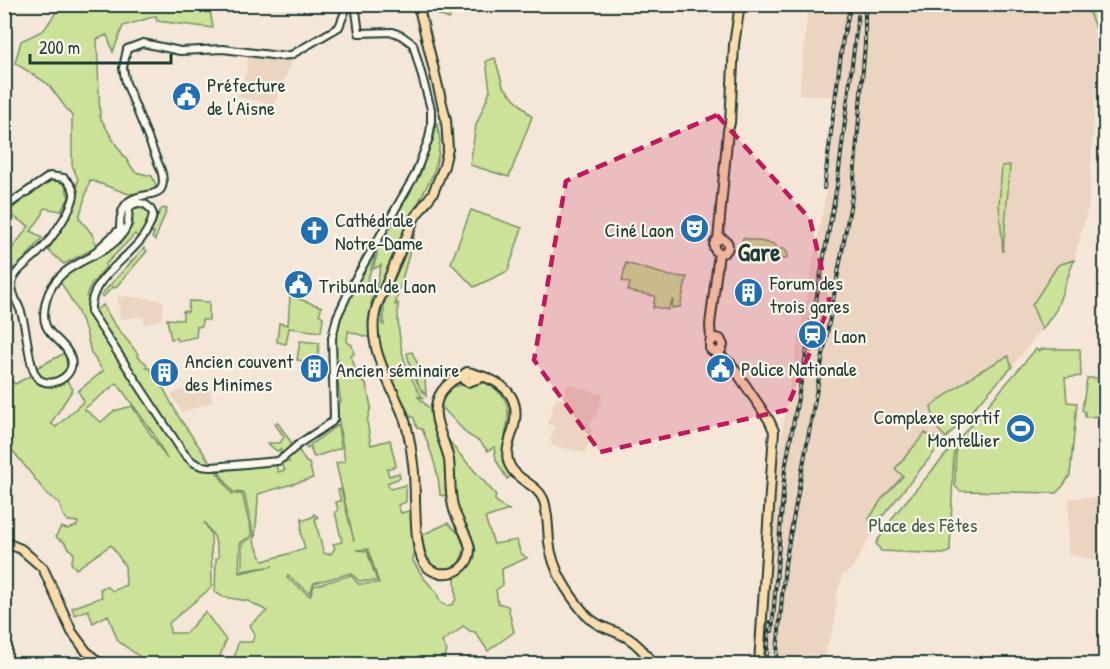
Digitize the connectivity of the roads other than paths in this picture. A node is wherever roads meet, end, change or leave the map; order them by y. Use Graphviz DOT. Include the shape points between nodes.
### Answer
graph roads {
  1 [pos="355,4"];
  2 [pos="418,4"];
  3 [pos="740,4"];
  4 [pos="347,8"];
  5 [pos="357,19"];
  6 [pos="730,123"];
  7 [pos="4,212"];
  8 [pos="122,230"];
  9 [pos="721,240"];
  10 [pos="713,339"];
  11 [pos="723,345"];
  12 [pos="717,352"];
  13 [pos="757,401"];
  14 [pos="4,542"];
  15 [pos="100,664"];
  16 [pos="654,664"];
  17 [pos="759,664"];
  1 -- 5 [label="street"];
  2 -- 16 [label="main road" via="446,120 448,144 433,193 415,217 372,326 378,355 408,435 423,560 433,571 447,573 464,565 470,548 453,508 449,460 436,417 437,400 456,377 484,377 500,383 512,399 515,420 508,461 543,500 561,583 587,616 599,626 629,639"];
  3 -- 6 [label="main road"];
  4 -- 5 [label="street"];
  4 -- 8 [label="street" via="339,27 291,55 219,49 180,51 143,43 127,49 123,68 128,90 163,182 154,195 136,197 124,204"];
  5 -- 8 [label="street" via="359,33 390,32 402,36 415,49 431,109 430,133 411,182 337,317 332,338 332,422 281,459 212,467 192,463 91,312 95,288 141,240 152,219 151,210 142,203 132,205"];
  6 -- 9 [label="main road"];
  6 -- 9 [label="main road"];
  7 -- 8 [label="street" via="9,204 50,176 64,178 74,189 68,210 12,283 24,317 32,371 43,382 63,379 72,365 67,350 47,327 44,314 48,294 64,272"];
  9 -- 10 [label="main road" via="714,246 721,253"];
  10 -- 11 [label="main road"];
  10 -- 12 [label="main road" via="710,348"];
  11 -- 12 [label="main road"];
  11 -- 13 [label="main road"];
  12 -- 13 [label="main road" via="731,364"];
  13 -- 17 [label="main road" via="774,434"];
  14 -- 15 [label="main road" via="33,557 43,568 72,632"];
}
